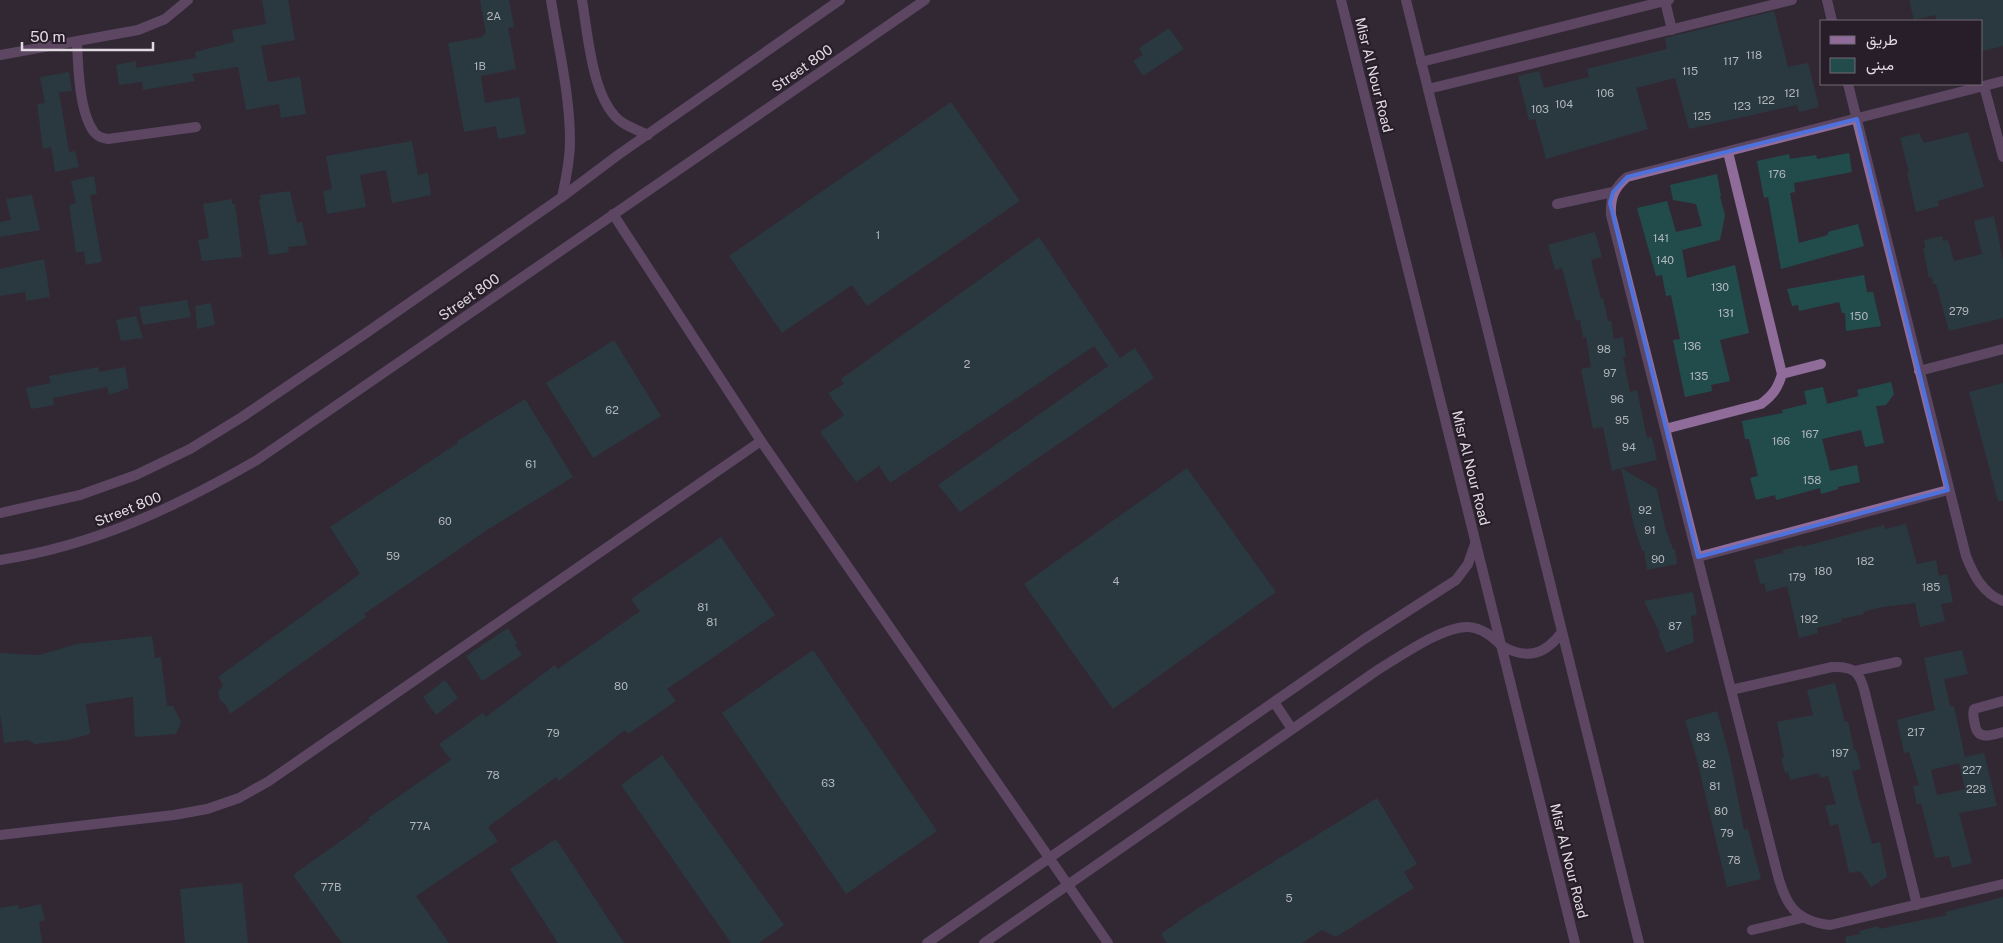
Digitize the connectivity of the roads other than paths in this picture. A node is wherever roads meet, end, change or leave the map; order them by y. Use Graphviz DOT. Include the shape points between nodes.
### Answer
graph roads {
  1 [pos="188,0"];
  2 [pos="551,0"];
  3 [pos="582,0"];
  4 [pos="840,0"];
  5 [pos="925,0"];
  6 [pos="1341,0"];
  7 [pos="1406,0"];
  8 [pos="1667,0"];
  9 [pos="1792,0"];
  10 [pos="1827,0"];
  11 [pos="1832,20"];
  12 [pos="1672,30"];
  13 [pos="77,41"];
  14 [pos="0,55"];
  15 [pos="1421,62"];
  16 [pos="2003,82"];
  17 [pos="1848,85"];
  18 [pos="1984,86"];
  19 [pos="1428,88"];
  20 [pos="1857,119"];
  21 [pos="196,128"];
  22 [pos="648,135"];
  23 [pos="1728,152"];
  24 [pos="2003,157"];
  25 [pos="1613,192"];
  26 [pos="562,198"];
  27 [pos="1557,204"];
  28 [pos="614,214"];
  29 [pos="2003,349"];
  30 [pos="1822,364"];
  31 [pos="1919,371"];
  32 [pos="1782,374"];
  33 [pos="1665,429"];
  34 [pos="761,441"];
  35 [pos="1948,490"];
  36 [pos="0,514"];
  37 [pos="1475,544"];
  38 [pos="1698,557"];
  39 [pos="0,560"];
  40 [pos="2003,601"];
  41 [pos="1562,632"];
  42 [pos="1502,646"];
  43 [pos="1897,662"];
  44 [pos="1855,671"];
  45 [pos="1731,690"];
  46 [pos="2003,701"];
  47 [pos="1274,702"];
  48 [pos="1292,729"];
  49 [pos="2003,732"];
  50 [pos="0,835"];
  51 [pos="1049,858"];
  52 [pos="2003,884"];
  53 [pos="1068,885"];
  54 [pos="1917,905"];
  55 [pos="1802,918"];
  56 [pos="1752,930"];
  57 [pos="927,943"];
  58 [pos="984,943"];
  59 [pos="1108,943"];
  60 [pos="1575,943"];
  61 [pos="1638,943"];
  1 -- 13 [label="street" via="165,19 138,30"];
  2 -- 26 [label="street" via="569,115 568,170"];
  3 -- 22 [label="street" via="594,72 604,100 622,123"];
  4 -- 22 [label="street, Street 800"];
  5 -- 28 [label="street, Street 800"];
  6 -- 37 [label="street, Misr Al Nour Road"];
  7 -- 15 [label="street"];
  8 -- 12 [label="street"];
  8 -- 15 [label="street"];
  9 -- 12 [label="street"];
  10 -- 11 [label="street"];
  12 -- 19 [label="street"];
  13 -- 14 [label="street"];
  13 -- 21 [label="street" via="84,109 94,132 100,137 108,139"];
  15 -- 19 [label="street"];
  16 -- 18 [label="street"];
  17 -- 20 [label="street"];
  18 -- 20 [label="street"];
  18 -- 24 [label="street"];
  19 -- 41 [label="street"];
  20 -- 23 [label="street"];
  20 -- 31 [label="street"];
  22 -- 26 [label="street, Street 800"];
  23 -- 25 [label="street" via="1627,177"];
  23 -- 32 [label="street"];
  25 -- 27 [label="street"];
  25 -- 33 [label="street" via="1611,215"];
  26 -- 36 [label="street, Street 800" via="359,338 190,449 136,475 80,495"];
  28 -- 34 [label="street"];
  28 -- 39 [label="street, Street 800" via="257,460 201,492 144,519 84,541"];
  29 -- 31 [label="street"];
  30 -- 32 [label="street"];
  31 -- 35 [label="street"];
  32 -- 33 [label="street" via="1778,386 1761,404"];
  33 -- 38 [label="street"];
  34 -- 50 [label="street" via="285,770 239,798 207,809 174,815"];
  34 -- 51 [label="street"];
  35 -- 38 [label="street"];
  35 -- 40 [label="street" via="1972,573 1983,588"];
  37 -- 42 [label="street, Misr Al Nour Road"];
  37 -- 47 [label="street" via="1468,564 1456,580"];
  38 -- 45 [label="street"];
  41 -- 42 [label="street" via="1542,651 1514,653"];
  41 -- 61 [label="street"];
  42 -- 48 [label="street" via="1488,633 1478,629 1453,630 1428,640 1379,669"];
  42 -- 60 [label="street, Misr Al Nour Road"];
  43 -- 44 [label="street"];
  44 -- 45 [label="street" via="1832,667"];
  44 -- 54 [label="street" via="1862,680"];
  45 -- 55 [label="street" via="1781,889 1789,906"];
  46 -- 49 [label="street" via="1978,706 1973,713 1976,731 1980,735"];
  47 -- 48 [label="street"];
  47 -- 51 [label="street"];
  48 -- 53 [label="street"];
  51 -- 53 [label="street"];
  51 -- 57 [label="street"];
  52 -- 54 [label="street"];
  53 -- 58 [label="street"];
  53 -- 59 [label="street"];
  54 -- 55 [label="street" via="1830,926"];
  55 -- 56 [label="street"];
}
